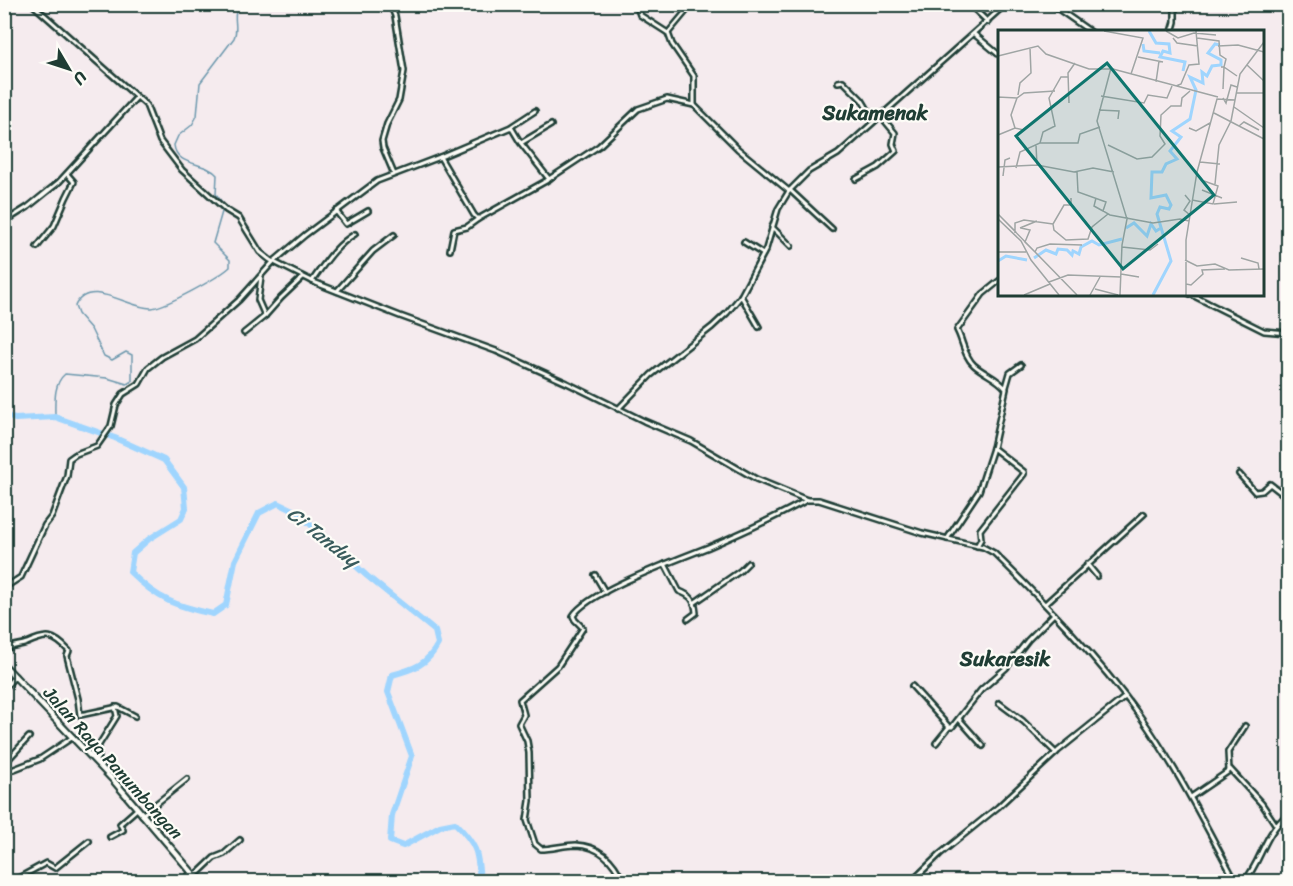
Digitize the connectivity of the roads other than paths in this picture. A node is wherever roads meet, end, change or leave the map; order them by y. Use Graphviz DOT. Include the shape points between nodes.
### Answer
graph roads {
  1 [pos="32,4"];
  2 [pos="390,4"];
  3 [pos="636,4"];
  4 [pos="969,4"];
  5 [pos="1006,4"];
  6 [pos="1051,4"];
  7 [pos="1175,4"];
  8 [pos="688,9"];
  9 [pos="988,22"];
  10 [pos="1088,30"];
  11 [pos="1173,30"];
  12 [pos="668,33"];
  13 [pos="974,34"];
  14 [pos="998,54"];
  15 [pos="838,82"];
  16 [pos="136,98"];
  17 [pos="694,105"];
  18 [pos="535,111"];
  19 [pos="880,115"];
  20 [pos="874,120"];
  21 [pos="551,125"];
  22 [pos="511,127"];
  23 [pos="520,143"];
  24 [pos="440,157"];
  25 [pos="67,174"];
  26 [pos="394,174"];
  27 [pos="549,179"];
  28 [pos="856,179"];
  29 [pos="789,191"];
  30 [pos="336,211"];
  31 [pos="368,211"];
  32 [pos="478,219"];
  33 [pos="4,222"];
  34 [pos="772,227"];
  35 [pos="832,229"];
  36 [pos="355,234"];
  37 [pos="394,235"];
  38 [pos="744,242"];
  39 [pos="791,246"];
  40 [pos="37,247"];
  41 [pos="450,250"];
  42 [pos="763,254"];
  43 [pos="273,262"];
  44 [pos="261,275"];
  45 [pos="303,277"];
  46 [pos="312,281"];
  47 [pos="998,282"];
  48 [pos="337,291"];
  49 [pos="741,296"];
  50 [pos="1194,296"];
  51 [pos="265,316"];
  52 [pos="759,327"];
  53 [pos="244,333"];
  54 [pos="1288,333"];
  55 [pos="1021,365"];
  56 [pos="1006,387"];
  57 [pos="618,409"];
  58 [pos="993,448"];
  59 [pos="1239,474"];
  60 [pos="1288,497"];
  61 [pos="807,500"];
  62 [pos="1144,514"];
  63 [pos="947,539"];
  64 [pos="977,546"];
  65 [pos="748,563"];
  66 [pos="665,564"];
  67 [pos="1087,564"];
  68 [pos="595,575"];
  69 [pos="1097,576"];
  70 [pos="4,588"];
  71 [pos="605,592"];
  72 [pos="694,603"];
  73 [pos="1044,604"];
  74 [pos="1054,614"];
  75 [pos="688,619"];
  76 [pos="4,650"];
  77 [pos="4,665"];
  78 [pos="15,676"];
  79 [pos="912,686"];
  80 [pos="4,689"];
  81 [pos="1126,697"];
  82 [pos="999,703"];
  83 [pos="116,707"];
  84 [pos="135,716"];
  85 [pos="959,719"];
  86 [pos="1245,726"];
  87 [pos="949,727"];
  88 [pos="29,737"];
  89 [pos="73,737"];
  90 [pos="936,743"];
  91 [pos="983,746"];
  92 [pos="1056,753"];
  93 [pos="95,761"];
  94 [pos="4,764"];
  95 [pos="1230,769"];
  96 [pos="4,773"];
  97 [pos="187,779"];
  98 [pos="1190,798"];
  99 [pos="137,809"];
  100 [pos="1288,814"];
  101 [pos="142,815"];
  102 [pos="1276,825"];
  103 [pos="110,837"];
  104 [pos="240,840"];
  105 [pos="89,841"];
  106 [pos="193,874"];
  107 [pos="11,882"];
  108 [pos="182,882"];
  109 [pos="200,882"];
  110 [pos="623,882"];
  111 [pos="911,882"];
  112 [pos="1236,882"];
  113 [pos="1244,882"];
  1 -- 16 [label="street"];
  2 -- 26 [label="street" via="404,71 397,104 382,141"];
  3 -- 12 [label="street" via="639,15"];
  4 -- 9 [label="street"];
  5 -- 9 [label="street"];
  6 -- 10 [label="street"];
  7 -- 11 [label="street"];
  8 -- 12 [label="street"];
  9 -- 13 [label="street"];
  12 -- 17 [label="street" via="679,56 694,74"];
  13 -- 14 [label="street"];
  13 -- 19 [label="street"];
  15 -- 20 [label="street" via="843,81 856,93"];
  16 -- 25 [label="street"];
  16 -- 43 [label="street" via="147,107 163,147 188,177 239,218 260,252"];
  17 -- 27 [label="street" via="667,99 638,109 599,146"];
  17 -- 29 [label="street" via="738,149"];
  18 -- 22 [label="street"];
  19 -- 20 [label="street"];
  19 -- 28 [label="street" via="895,132 892,144 896,151"];
  20 -- 29 [label="street" via="832,158 808,171"];
  21 -- 23 [label="street"];
  22 -- 23 [label="street"];
  22 -- 24 [label="street"];
  23 -- 27 [label="street"];
  24 -- 26 [label="street"];
  24 -- 32 [label="street"];
  25 -- 33 [label="street"];
  25 -- 40 [label="street" via="75,182 54,226"];
  26 -- 30 [label="street" via="372,184"];
  27 -- 32 [label="street"];
  29 -- 34 [label="street"];
  29 -- 35 [label="street"];
  30 -- 31 [label="street" via="346,224"];
  30 -- 43 [label="street"];
  32 -- 41 [label="street" via="454,230"];
  34 -- 39 [label="street"];
  34 -- 42 [label="street"];
  36 -- 46 [label="street" via="327,259"];
  37 -- 48 [label="street" via="373,251"];
  38 -- 42 [label="street"];
  42 -- 49 [label="street"];
  43 -- 44 [label="street"];
  43 -- 45 [label="street"];
  44 -- 51 [label="street" via="258,300"];
  44 -- 70 [label="street" via="195,339 156,362 139,384 126,390 98,446 69,459 52,516 21,577"];
  45 -- 46 [label="street"];
  45 -- 51 [label="street"];
  46 -- 48 [label="street"];
  47 -- 56 [label="street" via="983,294 957,331 973,364"];
  48 -- 57 [label="street" via="496,351"];
  49 -- 52 [label="street"];
  49 -- 57 [label="street" via="712,327 651,375"];
  50 -- 54 [label="street" via="1264,331"];
  51 -- 53 [label="street"];
  55 -- 56 [label="street" via="1010,374"];
  56 -- 58 [label="street"];
  57 -- 61 [label="street" via="692,441 756,478"];
  58 -- 63 [label="street" via="979,491"];
  58 -- 64 [label="street" via="1024,474 980,530"];
  59 -- 60 [label="street" via="1255,492 1270,484"];
  61 -- 63 [label="street" via="819,500"];
  61 -- 66 [label="street"];
  62 -- 67 [label="street"];
  63 -- 64 [label="street"];
  64 -- 73 [label="street" via="994,553"];
  65 -- 72 [label="street"];
  66 -- 71 [label="street"];
  66 -- 72 [label="street" via="679,591 688,594"];
  67 -- 69 [label="street"];
  67 -- 73 [label="street"];
  68 -- 71 [label="street"];
  71 -- 110 [label="street" via="573,614 583,628 558,666 520,700 524,715 519,724 528,746 527,820 535,844 541,849 574,845 598,850 607,855"];
  72 -- 75 [label="street" via="696,613"];
  73 -- 74 [label="street"];
  74 -- 81 [label="street"];
  74 -- 85 [label="street" via="981,690"];
  76 -- 83 [label="street" via="40,636 54,638 69,651 80,715"];
  77 -- 78 [label="main road, Jalan Raya Panumbangan"];
  78 -- 80 [label="street"];
  78 -- 89 [label="main road, Jalan Raya Panumbangan"];
  79 -- 87 [label="street"];
  81 -- 92 [label="street"];
  81 -- 98 [label="street"];
  82 -- 92 [label="street"];
  83 -- 84 [label="street"];
  83 -- 93 [label="street" via="117,716 97,748 99,756"];
  85 -- 87 [label="street"];
  85 -- 91 [label="street"];
  86 -- 95 [label="street" via="1228,752"];
  87 -- 90 [label="street"];
  88 -- 94 [label="street"];
  89 -- 93 [label="main road, Jalan Raya Panumbangan"];
  89 -- 96 [label="street" via="40,759"];
  92 -- 111 [label="street"];
  93 -- 99 [label="main road, Jalan Raya Panumbangan"];
  95 -- 98 [label="street"];
  95 -- 102 [label="street"];
  97 -- 101 [label="street"];
  98 -- 112 [label="street"];
  99 -- 101 [label="main road, Jalan Raya Panumbangan"];
  99 -- 103 [label="street" via="120,824 123,830"];
  100 -- 102 [label="street"];
  101 -- 106 [label="main road, Jalan Raya Panumbangan"];
  102 -- 113 [label="street"];
  104 -- 106 [label="street"];
  105 -- 107 [label="street" via="55,868 47,863"];
  106 -- 108 [label="street"];
  106 -- 109 [label="main road, Jalan Raya Panumbangan"];
}
